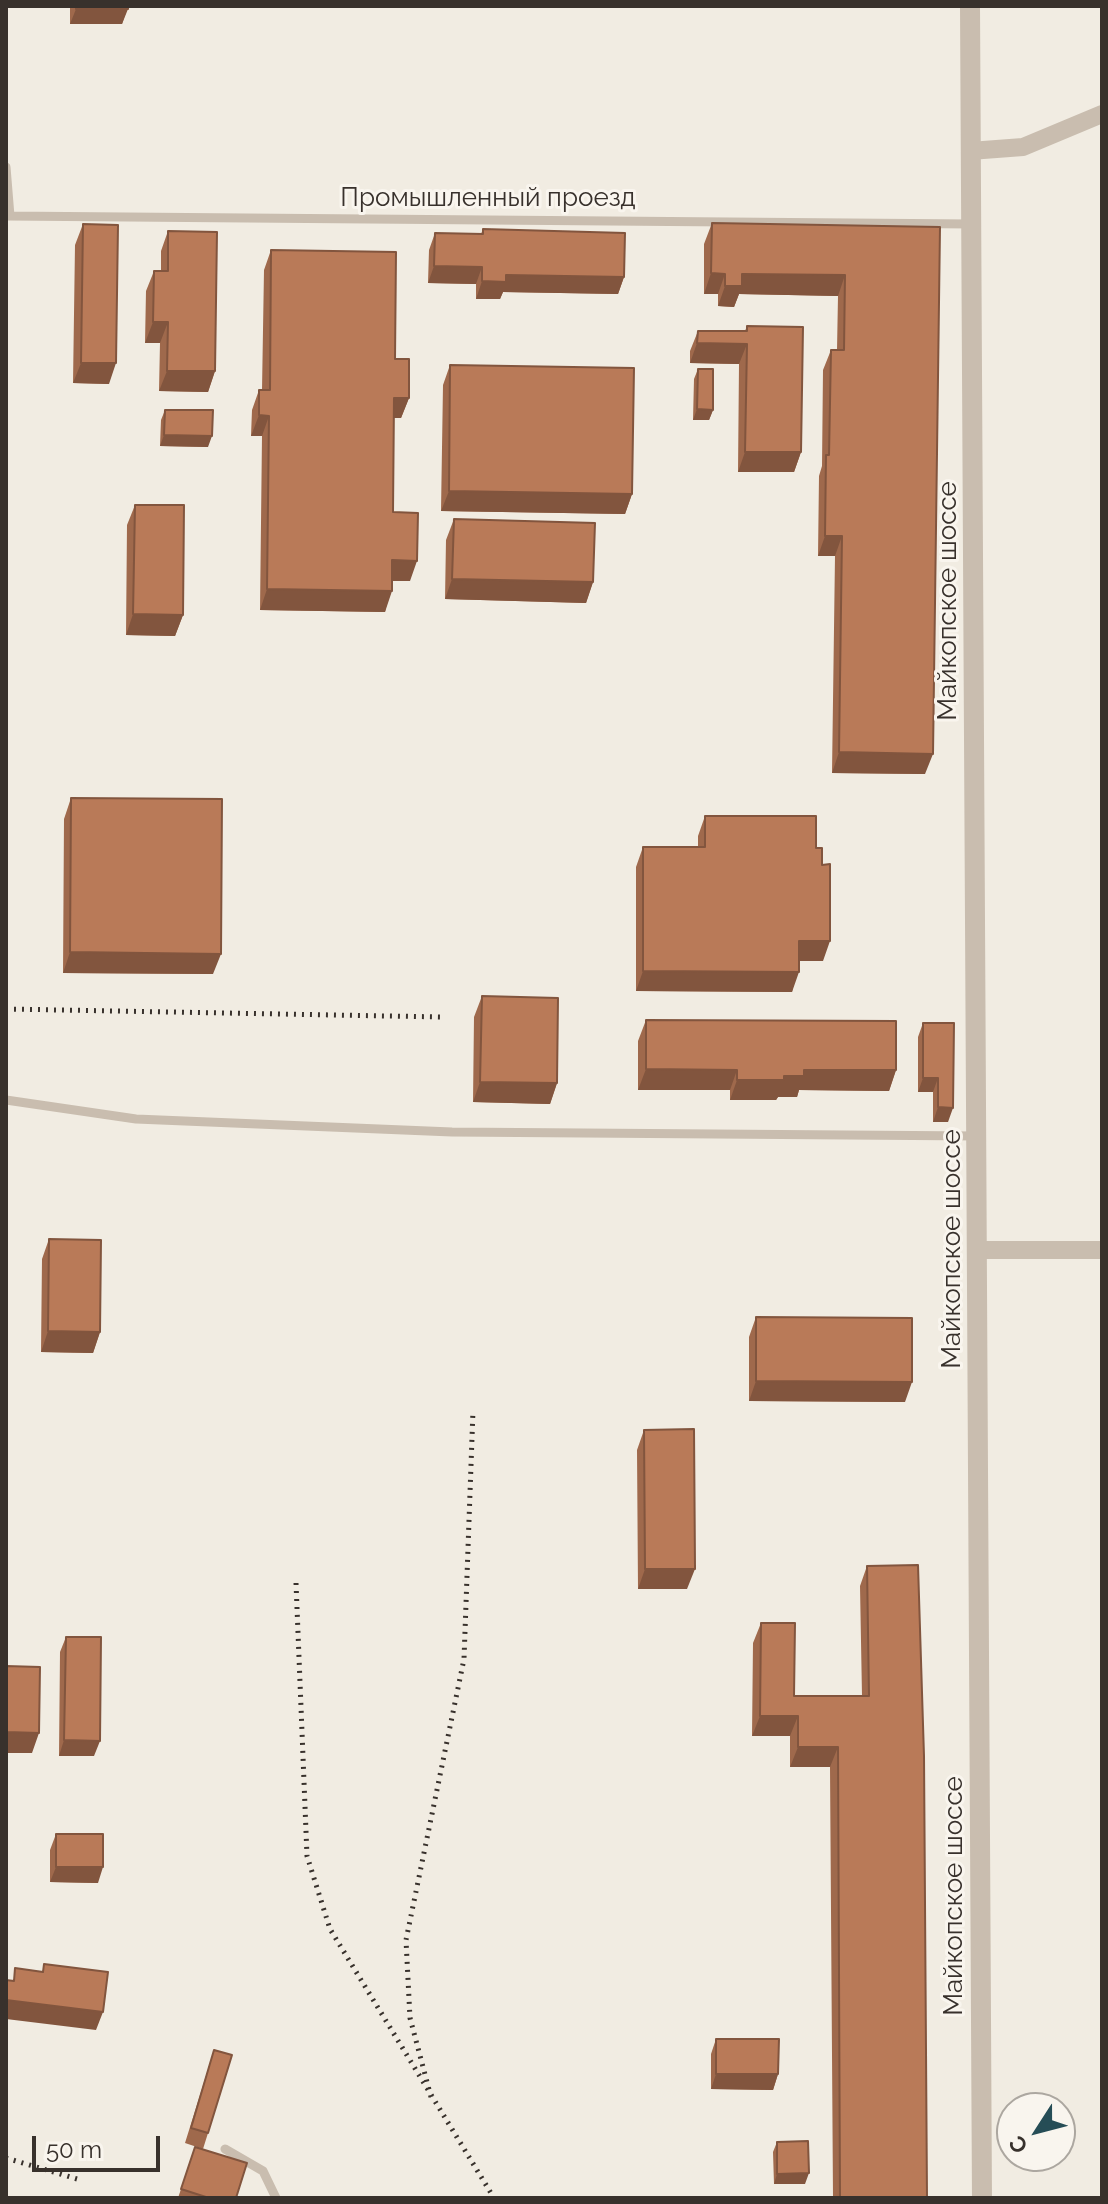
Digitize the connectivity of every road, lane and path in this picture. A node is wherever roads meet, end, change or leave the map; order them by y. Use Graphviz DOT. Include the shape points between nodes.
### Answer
graph roads {
  1 [pos="970,6"];
  2 [pos="1102,114"];
  3 [pos="970,151"];
  4 [pos="6,167"];
  5 [pos="8,216"];
  6 [pos="971,224"];
  7 [pos="6,1100"];
  8 [pos="978,1136"];
  9 [pos="978,1250"];
  10 [pos="1102,1250"];
  11 [pos="225,2149"];
  12 [pos="276,2198"];
  13 [pos="982,2198"];
  1 -- 3 [label="street, Майкопское шоссе"];
  2 -- 3 [label="street" via="1023,147"];
  3 -- 6 [label="street, Майкопское шоссе"];
  4 -- 5 [label="lane"];
  5 -- 6 [label="lane, Промышленный проезд"];
  6 -- 8 [label="street, Майкопское шоссе"];
  7 -- 8 [label="lane" via="136,1119 452,1132"];
  8 -- 9 [label="street, Майкопское шоссе"];
  9 -- 10 [label="street"];
  9 -- 13 [label="street, Майкопское шоссе"];
  11 -- 12 [label="lane" via="263,2171"];
}
